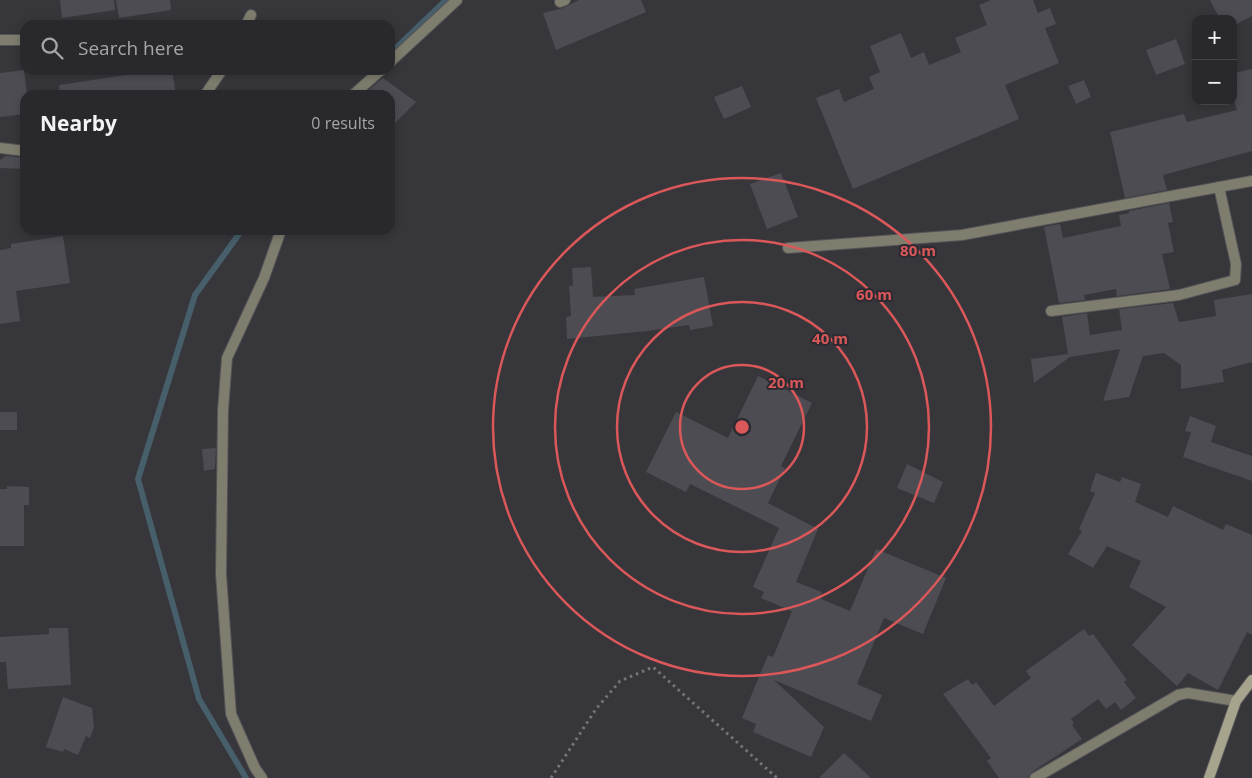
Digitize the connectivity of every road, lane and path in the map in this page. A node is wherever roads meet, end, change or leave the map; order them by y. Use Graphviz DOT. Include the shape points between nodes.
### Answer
graph roads {
  1 [pos="457,0"];
  2 [pos="251,14"];
  3 [pos="248,20"];
  4 [pos="0,40"];
  5 [pos="20,40"];
  6 [pos="395,57"];
  7 [pos="219,75"];
  8 [pos="376,75"];
  9 [pos="208,90"];
  10 [pos="359,90"];
  11 [pos="0,148"];
  12 [pos="20,150"];
  13 [pos="1252,181"];
  14 [pos="1219,188"];
  15 [pos="279,235"];
  16 [pos="788,248"];
  17 [pos="1051,311"];
  18 [pos="1252,680"];
  19 [pos="1236,701"];
  20 [pos="262,778"];
  21 [pos="551,778"];
  22 [pos="777,778"];
  23 [pos="1035,778"];
  24 [pos="1208,778"];
  1 -- 6 [label="street"];
  2 -- 3 [label="street"];
  4 -- 5 [label="street"];
  7 -- 9 [label="street"];
  8 -- 10 [label="street"];
  11 -- 12 [label="street"];
  13 -- 14 [label="street"];
  14 -- 16 [label="street" via="962,235"];
  14 -- 17 [label="street" via="1236,264 1235,280 1179,295"];
  15 -- 20 [label="street" via="264,278 227,358 223,410 221,574 231,714"];
  18 -- 19 [label="street"];
  19 -- 23 [label="street" via="1188,693 1178,695"];
  19 -- 24 [label="street"];
  21 -- 22 [label="path" via="596,709 620,681 653,667"];
}
